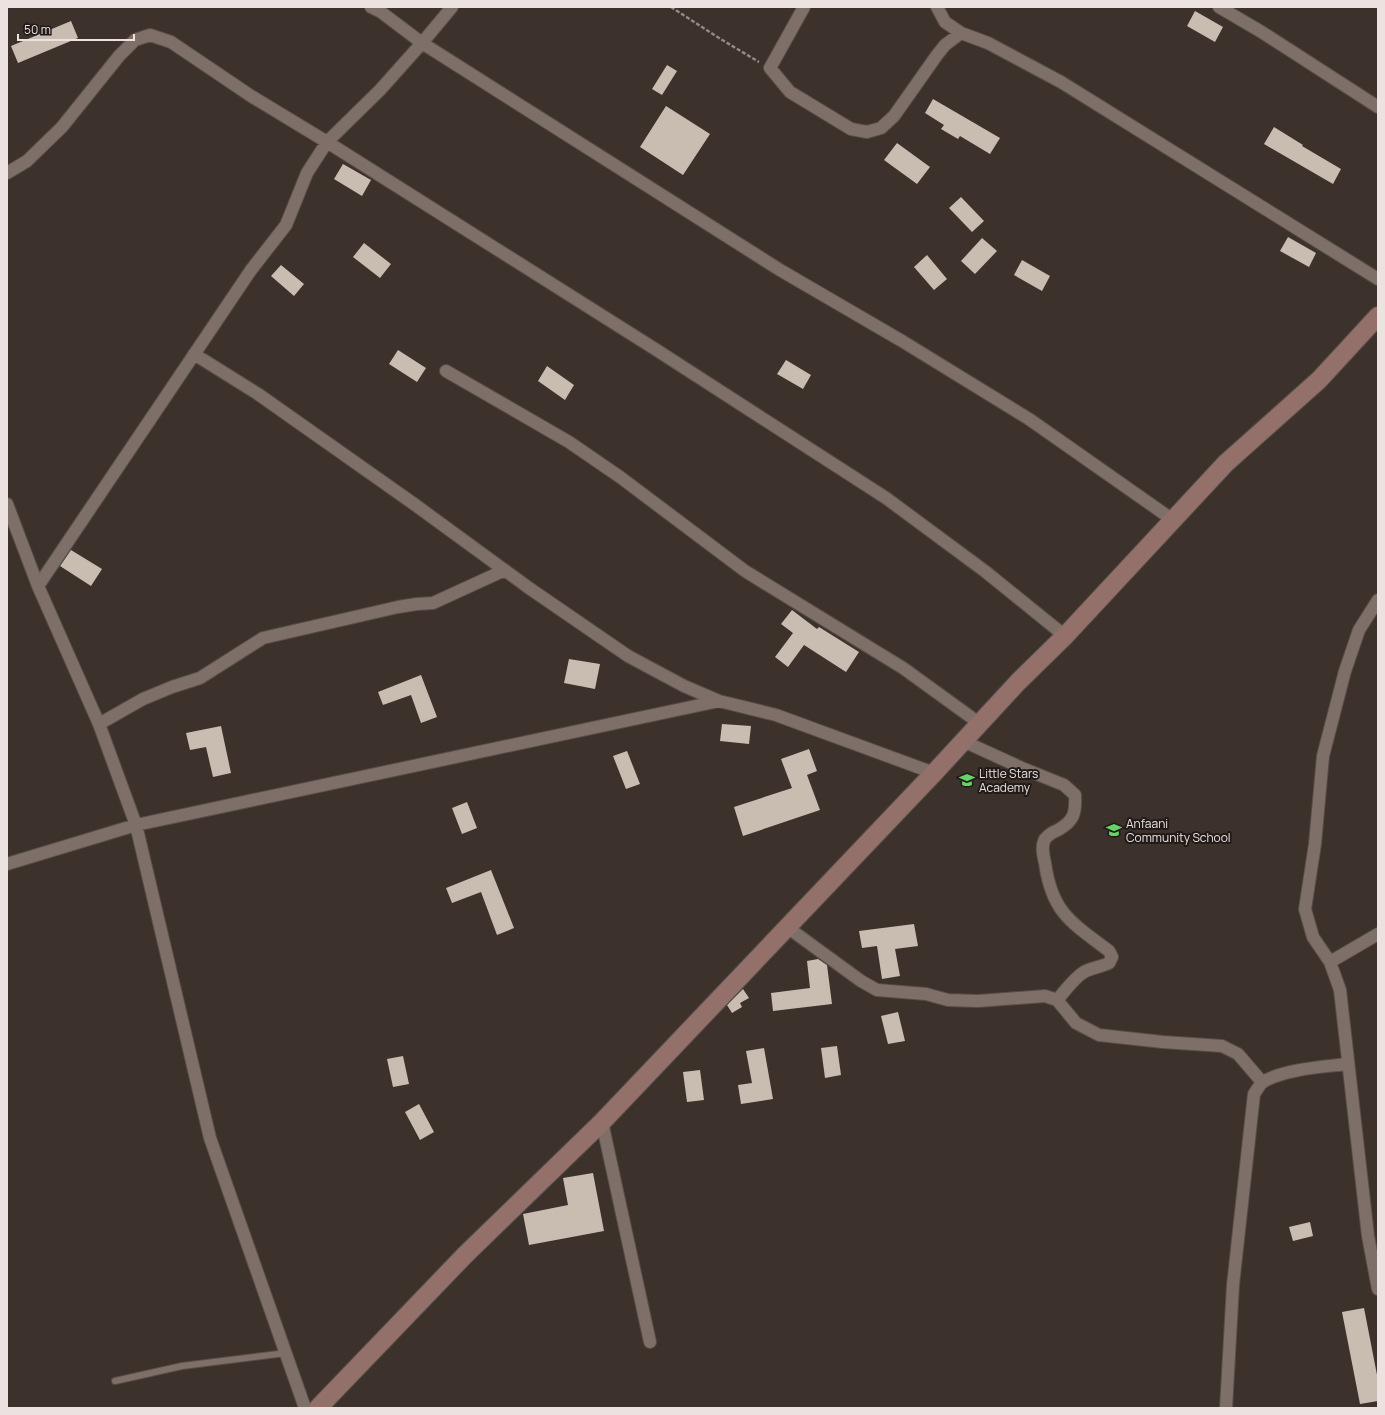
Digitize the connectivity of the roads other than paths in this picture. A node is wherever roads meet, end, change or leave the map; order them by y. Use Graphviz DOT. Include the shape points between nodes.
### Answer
graph roads {
  1 [pos="371,7"];
  2 [pos="452,7"];
  3 [pos="804,7"];
  4 [pos="937,7"];
  5 [pos="1219,7"];
  6 [pos="961,33"];
  7 [pos="422,43"];
  8 [pos="1378,107"];
  9 [pos="327,142"];
  10 [pos="7,173"];
  11 [pos="1378,279"];
  12 [pos="1378,316"];
  13 [pos="194,354"];
  14 [pos="446,371"];
  15 [pos="7,504"];
  16 [pos="1173,520"];
  17 [pos="505,570"];
  18 [pos="38,586"];
  19 [pos="1378,600"];
  20 [pos="1065,636"];
  21 [pos="718,701"];
  22 [pos="980,723"];
  23 [pos="99,724"];
  24 [pos="963,741"];
  25 [pos="934,773"];
  26 [pos="136,825"];
  27 [pos="7,864"];
  28 [pos="787,927"];
  29 [pos="1378,934"];
  30 [pos="1330,962"];
  31 [pos="1057,1000"];
  32 [pos="1347,1064"];
  33 [pos="1262,1082"];
  34 [pos="602,1122"];
  35 [pos="1378,1289"];
  36 [pos="650,1342"];
  37 [pos="286,1353"];
  38 [pos="115,1381"];
  39 [pos="305,1408"];
  40 [pos="318,1408"];
  41 [pos="1226,1408"];
  1 -- 7 [label="street" via="382,12"];
  2 -- 7 [label="street"];
  3 -- 6 [label="street" via="770,68 790,92 851,129 867,132 881,128 894,116 945,45"];
  4 -- 6 [label="street" via="945,22"];
  5 -- 8 [label="street"];
  6 -- 11 [label="street" via="988,43 1062,82"];
  7 -- 9 [label="street" via="380,90"];
  7 -- 16 [label="street" via="780,270 1028,419"];
  9 -- 10 [label="street" via="251,96 170,42 150,35 135,40 62,127 27,161"];
  9 -- 13 [label="street" via="307,173 286,225 251,270"];
  9 -- 20 [label="street" via="886,498 986,572"];
  12 -- 16 [label="street" via="1319,380 1226,463"];
  13 -- 17 [label="street" via="258,394"];
  13 -- 18 [label="street"];
  14 -- 22 [label="street" via="569,442 626,481 745,571 903,668"];
  15 -- 18 [label="street"];
  16 -- 20 [label="street"];
  17 -- 21 [label="street" via="628,656"];
  17 -- 23 [label="street" via="433,603 398,607 263,638 200,678 142,699"];
  18 -- 23 [label="street"];
  19 -- 30 [label="street" via="1359,630 1345,671 1323,756 1315,844 1305,909 1313,937"];
  20 -- 22 [label="street"];
  21 -- 25 [label="street" via="776,715"];
  21 -- 26 [label="street"];
  22 -- 24 [label="street"];
  23 -- 26 [label="street"];
  24 -- 25 [label="street"];
  24 -- 31 [label="street" via="1064,785 1075,795 1076,810 1071,821 1049,834 1044,841 1042,849 1048,886 1056,903 1073,924 1109,951 1112,957 1109,963 1085,971"];
  25 -- 28 [label="street"];
  26 -- 27 [label="street"];
  26 -- 37 [label="street" via="210,1138"];
  28 -- 31 [label="street" via="861,982 877,990 926,994 948,1000 1045,996"];
  28 -- 34 [label="street"];
  29 -- 30 [label="street"];
  30 -- 32 [label="street" via="1340,990"];
  31 -- 33 [label="street" via="1076,1023 1099,1035 1222,1046 1238,1054"];
  32 -- 33 [label="street" via="1295,1071"];
  32 -- 35 [label="street" via="1368,1236"];
  33 -- 41 [label="street" via="1254,1094 1233,1285"];
  34 -- 36 [label="street"];
  34 -- 40 [label="street" via="465,1255"];
  37 -- 38 [label="lane" via="182,1366"];
  37 -- 39 [label="street"];
}
